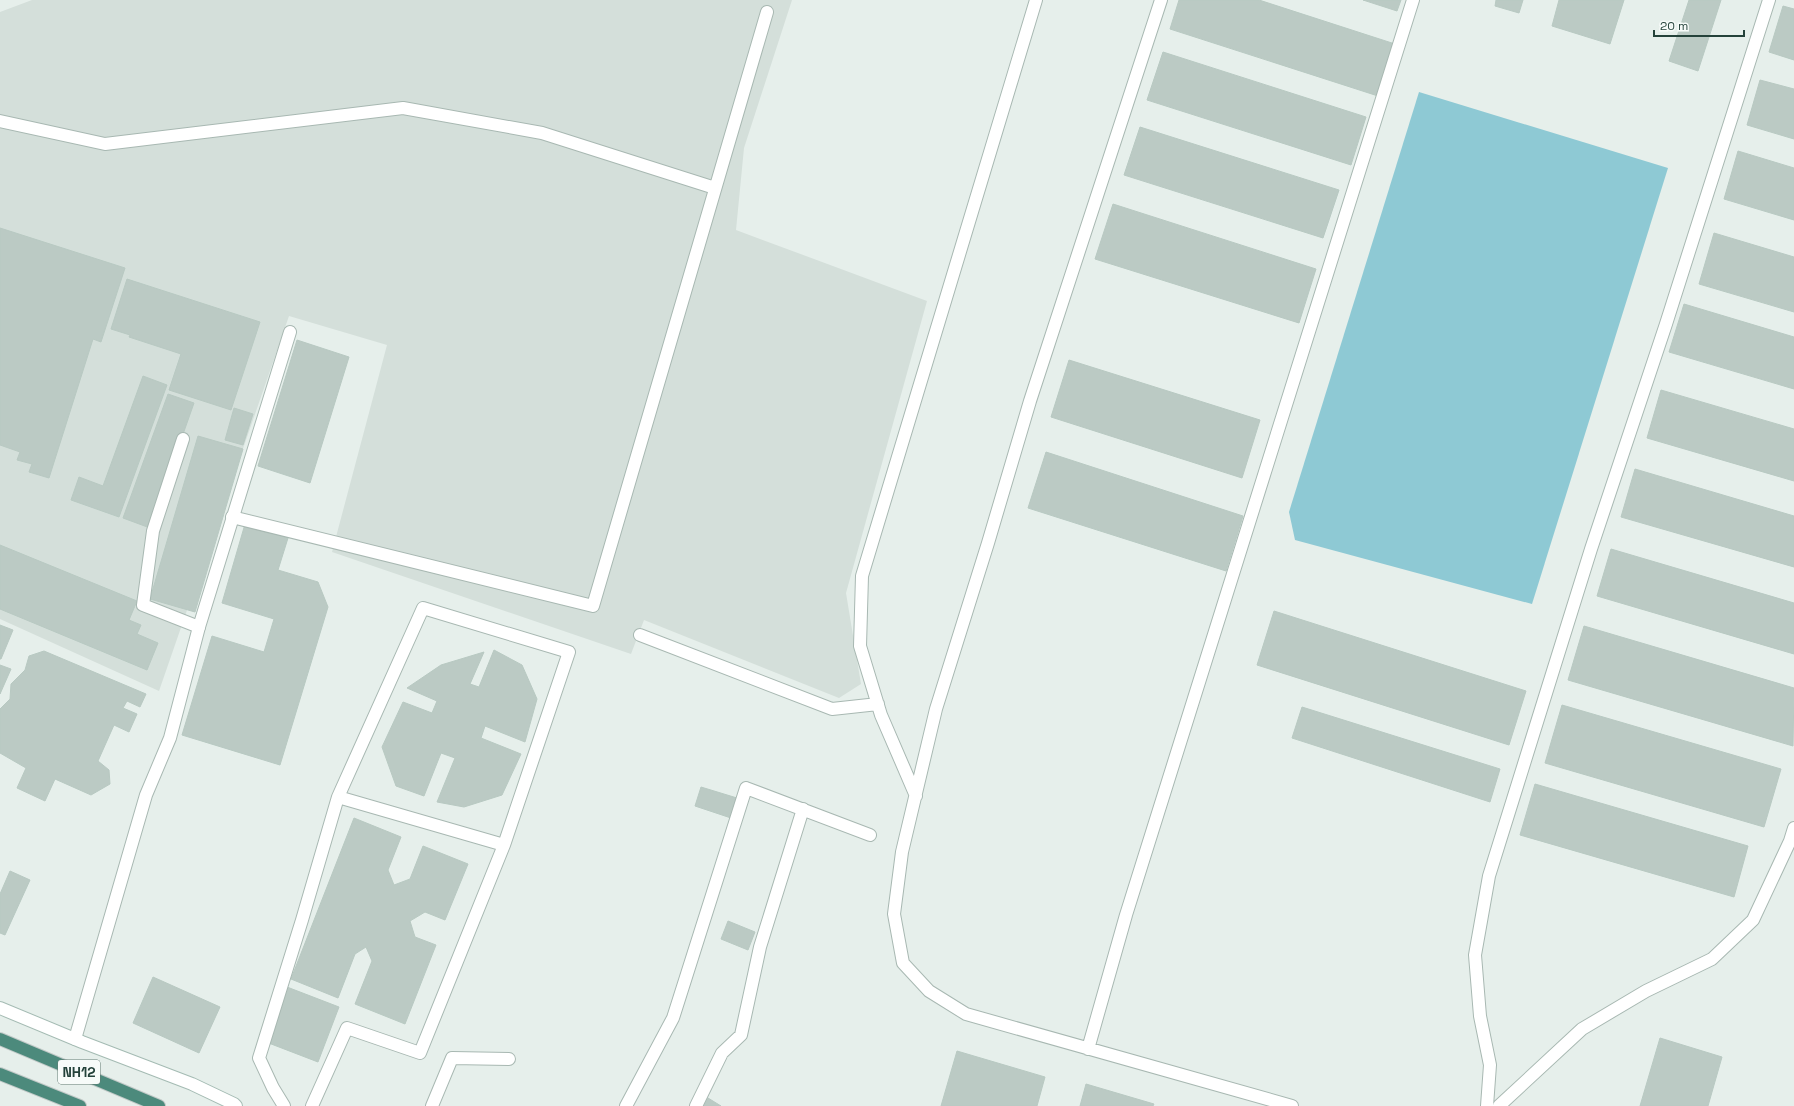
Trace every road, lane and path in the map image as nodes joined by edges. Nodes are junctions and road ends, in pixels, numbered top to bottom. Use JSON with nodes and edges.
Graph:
{"nodes":[{"id":1,"x":1036,"y":0,"type":"edge"},
{"id":2,"x":1161,"y":0,"type":"edge"},
{"id":3,"x":1413,"y":0,"type":"edge"},
{"id":4,"x":1769,"y":0,"type":"edge"},
{"id":5,"x":767,"y":12,"type":"dead end"},
{"id":6,"x":0,"y":121,"type":"edge"},
{"id":7,"x":716,"y":188,"type":"junction"},
{"id":8,"x":290,"y":332,"type":"dead end"},
{"id":9,"x":183,"y":439,"type":"dead end"},
{"id":10,"x":232,"y":517,"type":"junction"},
{"id":11,"x":199,"y":627,"type":"junction"},
{"id":12,"x":640,"y":635,"type":"dead end"},
{"id":13,"x":878,"y":704,"type":"junction"},
{"id":14,"x":916,"y":796,"type":"junction"},
{"id":15,"x":338,"y":797,"type":"junction"},
{"id":16,"x":803,"y":809,"type":"junction"},
{"id":17,"x":1794,"y":828,"type":"edge"},
{"id":18,"x":870,"y":835,"type":"dead end"},
{"id":19,"x":504,"y":845,"type":"junction"},
{"id":20,"x":0,"y":1008,"type":"edge"},
{"id":21,"x":0,"y":1039,"type":"edge"},
{"id":22,"x":75,"y":1039,"type":"junction"},
{"id":23,"x":1088,"y":1049,"type":"junction"},
{"id":24,"x":510,"y":1059,"type":"dead end"},
{"id":25,"x":0,"y":1074,"type":"edge"},
{"id":26,"x":80,"y":1106,"type":"edge"},
{"id":27,"x":159,"y":1106,"type":"edge"},
{"id":28,"x":236,"y":1106,"type":"edge"},
{"id":29,"x":284,"y":1106,"type":"edge"},
{"id":30,"x":312,"y":1106,"type":"edge"},
{"id":31,"x":432,"y":1106,"type":"edge"},
{"id":32,"x":626,"y":1106,"type":"edge"},
{"id":33,"x":696,"y":1106,"type":"edge"},
{"id":34,"x":1292,"y":1106,"type":"edge"},
{"id":35,"x":1487,"y":1106,"type":"edge"},
{"id":36,"x":1499,"y":1106,"type":"edge"}],
"edges":[{"from":1,"to":13,"type":"street"},
{"from":2,"to":14,"type":"street"},
{"from":3,"to":23,"type":"street"},
{"from":4,"to":35,"type":"street"},
{"from":5,"to":7,"type":"street"},
{"from":6,"to":7,"type":"street"},
{"from":7,"to":10,"type":"street"},
{"from":8,"to":10,"type":"street"},
{"from":9,"to":11,"type":"street"},
{"from":10,"to":11,"type":"street"},
{"from":11,"to":22,"type":"street"},
{"from":12,"to":13,"type":"street"},
{"from":13,"to":14,"type":"street"},
{"from":14,"to":23,"type":"street"},
{"from":15,"to":19,"type":"street"},
{"from":15,"to":19,"type":"street"},
{"from":15,"to":29,"type":"street"},
{"from":16,"to":18,"type":"street"},
{"from":16,"to":32,"type":"street"},
{"from":16,"to":33,"type":"street"},
{"from":17,"to":36,"type":"street"},
{"from":19,"to":30,"type":"street"},
{"from":20,"to":22,"type":"street"},
{"from":21,"to":27,"type":"highway","number":"NH12"},
{"from":22,"to":28,"type":"street"},
{"from":23,"to":34,"type":"street"},
{"from":24,"to":31,"type":"street"},
{"from":25,"to":26,"type":"highway","number":"NH12"}]}
